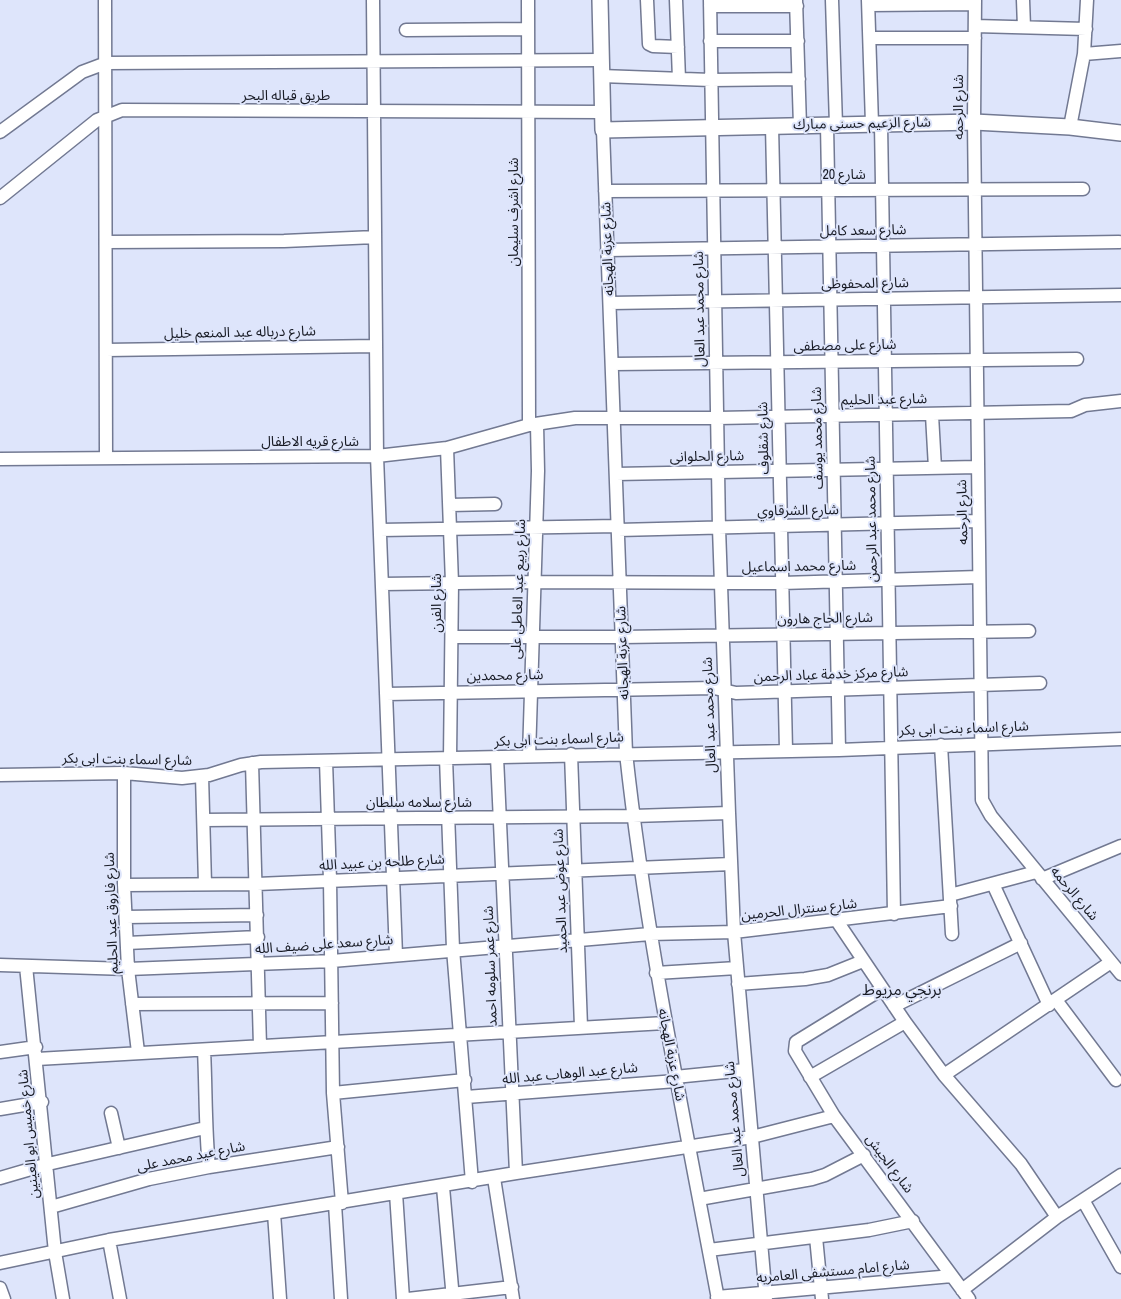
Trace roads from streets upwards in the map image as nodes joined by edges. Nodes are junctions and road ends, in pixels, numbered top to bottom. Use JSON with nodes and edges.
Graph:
{"nodes":[{"id":1,"x":105,"y":0,"type":"edge"},
{"id":2,"x":373,"y":0,"type":"edge"},
{"id":3,"x":528,"y":0,"type":"edge"},
{"id":4,"x":600,"y":0,"type":"edge"},
{"id":5,"x":648,"y":0,"type":"edge"},
{"id":6,"x":676,"y":0,"type":"edge"},
{"id":7,"x":832,"y":0,"type":"edge"},
{"id":8,"x":1022,"y":0,"type":"edge"},
{"id":9,"x":1087,"y":0,"type":"edge"},
{"id":10,"x":896,"y":2,"type":"edge"},
{"id":11,"x":975,"y":2,"type":"edge"},
{"id":12,"x":710,"y":3,"type":"edge"},
{"id":13,"x":796,"y":3,"type":"edge"},
{"id":14,"x":868,"y":3,"type":"edge"},
{"id":15,"x":1024,"y":27,"type":"junction"},
{"id":16,"x":528,"y":29,"type":"junction"},
{"id":17,"x":1086,"y":29,"type":"junction"},
{"id":18,"x":406,"y":30,"type":"dead end"},
{"id":19,"x":975,"y":32,"type":"junction"},
{"id":20,"x":870,"y":38,"type":"junction"},
{"id":21,"x":798,"y":41,"type":"junction"},
{"id":22,"x":710,"y":42,"type":"junction"},
{"id":23,"x":678,"y":47,"type":"junction"},
{"id":24,"x":1121,"y":52,"type":"edge"},
{"id":25,"x":1084,"y":54,"type":"junction"},
{"id":26,"x":373,"y":60,"type":"junction"},
{"id":27,"x":528,"y":60,"type":"junction"},
{"id":28,"x":601,"y":60,"type":"junction"},
{"id":29,"x":106,"y":63,"type":"junction"},
{"id":30,"x":601,"y":76,"type":"junction"},
{"id":31,"x":679,"y":79,"type":"junction"},
{"id":32,"x":799,"y":79,"type":"junction"},
{"id":33,"x":711,"y":80,"type":"junction"},
{"id":34,"x":374,"y":112,"type":"junction"},
{"id":35,"x":528,"y":112,"type":"junction"},
{"id":36,"x":602,"y":112,"type":"junction"},
{"id":37,"x":105,"y":115,"type":"junction"},
{"id":38,"x":974,"y":122,"type":"junction"},
{"id":39,"x":877,"y":124,"type":"junction"},
{"id":40,"x":831,"y":125,"type":"junction"},
{"id":41,"x":772,"y":126,"type":"junction"},
{"id":42,"x":800,"y":126,"type":"junction"},
{"id":43,"x":1070,"y":127,"type":"junction"},
{"id":44,"x":712,"y":128,"type":"junction"},
{"id":45,"x":603,"y":130,"type":"junction"},
{"id":46,"x":0,"y":132,"type":"edge"},
{"id":47,"x":1121,"y":134,"type":"edge"},
{"id":48,"x":975,"y":189,"type":"junction"},
{"id":49,"x":1083,"y":189,"type":"dead end"},
{"id":50,"x":713,"y":190,"type":"junction"},
{"id":51,"x":773,"y":190,"type":"junction"},
{"id":52,"x":828,"y":190,"type":"junction"},
{"id":53,"x":882,"y":190,"type":"junction"},
{"id":54,"x":605,"y":191,"type":"junction"},
{"id":55,"x":0,"y":198,"type":"edge"},
{"id":56,"x":375,"y":237,"type":"junction"},
{"id":57,"x":106,"y":242,"type":"junction"},
{"id":58,"x":1119,"y":242,"type":"dead end"},
{"id":59,"x":976,"y":244,"type":"junction"},
{"id":60,"x":883,"y":245,"type":"junction"},
{"id":61,"x":829,"y":246,"type":"junction"},
{"id":62,"x":774,"y":247,"type":"junction"},
{"id":63,"x":714,"y":248,"type":"junction"},
{"id":64,"x":607,"y":250,"type":"junction"},
{"id":65,"x":1121,"y":294,"type":"edge"},
{"id":66,"x":976,"y":297,"type":"junction"},
{"id":67,"x":884,"y":298,"type":"junction"},
{"id":68,"x":776,"y":300,"type":"junction"},
{"id":69,"x":830,"y":300,"type":"junction"},
{"id":70,"x":715,"y":302,"type":"junction"},
{"id":71,"x":610,"y":303,"type":"junction"},
{"id":72,"x":376,"y":346,"type":"junction"},
{"id":73,"x":106,"y":350,"type":"junction"},
{"id":74,"x":1077,"y":359,"type":"dead end"},
{"id":75,"x":977,"y":360,"type":"junction"},
{"id":76,"x":885,"y":361,"type":"junction"},
{"id":77,"x":777,"y":362,"type":"junction"},
{"id":78,"x":832,"y":362,"type":"junction"},
{"id":79,"x":716,"y":363,"type":"junction"},
{"id":80,"x":613,"y":364,"type":"junction"},
{"id":81,"x":1121,"y":401,"type":"edge"},
{"id":82,"x":977,"y":414,"type":"junction"},
{"id":83,"x":932,"y":415,"type":"junction"},
{"id":84,"x":832,"y":416,"type":"junction"},
{"id":85,"x":886,"y":416,"type":"junction"},
{"id":86,"x":778,"y":417,"type":"junction"},
{"id":87,"x":615,"y":418,"type":"junction"},
{"id":88,"x":718,"y":418,"type":"junction"},
{"id":89,"x":533,"y":424,"type":"junction"},
{"id":90,"x":446,"y":448,"type":"junction"},
{"id":91,"x":377,"y":456,"type":"junction"},
{"id":92,"x":106,"y":458,"type":"junction"},
{"id":93,"x":0,"y":459,"type":"edge"},
{"id":94,"x":978,"y":467,"type":"junction"},
{"id":95,"x":935,"y":468,"type":"junction"},
{"id":96,"x":887,"y":469,"type":"junction"},
{"id":97,"x":834,"y":470,"type":"junction"},
{"id":98,"x":780,"y":471,"type":"junction"},
{"id":99,"x":718,"y":472,"type":"junction"},
{"id":100,"x":616,"y":474,"type":"junction"},
{"id":101,"x":495,"y":504,"type":"dead end"},
{"id":102,"x":450,"y":505,"type":"junction"},
{"id":103,"x":978,"y":521,"type":"junction"},
{"id":104,"x":888,"y":523,"type":"junction"},
{"id":105,"x":834,"y":525,"type":"junction"},
{"id":106,"x":536,"y":526,"type":"junction"},
{"id":107,"x":781,"y":526,"type":"junction"},
{"id":108,"x":618,"y":528,"type":"junction"},
{"id":109,"x":720,"y":528,"type":"junction"},
{"id":110,"x":451,"y":529,"type":"junction"},
{"id":111,"x":380,"y":530,"type":"junction"},
{"id":112,"x":979,"y":577,"type":"junction"},
{"id":113,"x":888,"y":580,"type":"junction"},
{"id":114,"x":533,"y":582,"type":"junction"},
{"id":115,"x":836,"y":582,"type":"junction"},
{"id":116,"x":452,"y":583,"type":"junction"},
{"id":117,"x":620,"y":583,"type":"junction"},
{"id":118,"x":782,"y":583,"type":"junction"},
{"id":119,"x":382,"y":584,"type":"junction"},
{"id":120,"x":721,"y":584,"type":"junction"},
{"id":121,"x":1029,"y":631,"type":"dead end"},
{"id":122,"x":979,"y":632,"type":"junction"},
{"id":123,"x":889,"y":633,"type":"junction"},
{"id":124,"x":837,"y":634,"type":"junction"},
{"id":125,"x":783,"y":635,"type":"junction"},
{"id":126,"x":452,"y":636,"type":"junction"},
{"id":127,"x":533,"y":636,"type":"junction"},
{"id":128,"x":722,"y":636,"type":"junction"},
{"id":129,"x":622,"y":637,"type":"junction"},
{"id":130,"x":1040,"y":683,"type":"dead end"},
{"id":131,"x":980,"y":685,"type":"junction"},
{"id":132,"x":890,"y":688,"type":"junction"},
{"id":133,"x":624,"y":689,"type":"junction"},
{"id":134,"x":724,"y":690,"type":"junction"},
{"id":135,"x":838,"y":690,"type":"junction"},
{"id":136,"x":531,"y":691,"type":"junction"},
{"id":137,"x":785,"y":692,"type":"junction"},
{"id":138,"x":451,"y":693,"type":"junction"},
{"id":139,"x":386,"y":694,"type":"junction"},
{"id":140,"x":1121,"y":739,"type":"edge"},
{"id":141,"x":980,"y":743,"type":"junction"},
{"id":142,"x":941,"y":745,"type":"junction"},
{"id":143,"x":891,"y":748,"type":"junction"},
{"id":144,"x":786,"y":750,"type":"junction"},
{"id":145,"x":839,"y":750,"type":"junction"},
{"id":146,"x":727,"y":751,"type":"junction"},
{"id":147,"x":626,"y":753,"type":"junction"},
{"id":148,"x":571,"y":754,"type":"junction"},
{"id":149,"x":529,"y":756,"type":"junction"},
{"id":150,"x":498,"y":757,"type":"junction"},
{"id":151,"x":448,"y":758,"type":"junction"},
{"id":152,"x":388,"y":759,"type":"junction"},
{"id":153,"x":326,"y":761,"type":"junction"},
{"id":154,"x":252,"y":763,"type":"junction"},
{"id":155,"x":124,"y":773,"type":"junction"},
{"id":156,"x":0,"y":774,"type":"edge"},
{"id":157,"x":202,"y":776,"type":"junction"},
{"id":158,"x":729,"y":813,"type":"junction"},
{"id":159,"x":633,"y":816,"type":"junction"},
{"id":160,"x":574,"y":817,"type":"junction"},
{"id":161,"x":390,"y":818,"type":"junction"},
{"id":162,"x":448,"y":818,"type":"junction"},
{"id":163,"x":500,"y":818,"type":"junction"},
{"id":164,"x":327,"y":819,"type":"junction"},
{"id":165,"x":204,"y":820,"type":"junction"},
{"id":166,"x":254,"y":820,"type":"junction"},
{"id":167,"x":1121,"y":846,"type":"edge"},
{"id":168,"x":731,"y":864,"type":"junction"},
{"id":169,"x":640,"y":868,"type":"junction"},
{"id":170,"x":576,"y":870,"type":"junction"},
{"id":171,"x":502,"y":872,"type":"junction"},
{"id":172,"x":450,"y":874,"type":"junction"},
{"id":173,"x":1039,"y":876,"type":"junction"},
{"id":174,"x":392,"y":877,"type":"junction"},
{"id":175,"x":330,"y":880,"type":"junction"},
{"id":176,"x":205,"y":884,"type":"junction"},
{"id":177,"x":257,"y":884,"type":"junction"},
{"id":178,"x":994,"y":884,"type":"junction"},
{"id":179,"x":124,"y":885,"type":"junction"},
{"id":180,"x":950,"y":901,"type":"junction"},
{"id":181,"x":894,"y":914,"type":"junction"},
{"id":182,"x":257,"y":915,"type":"junction"},
{"id":183,"x":126,"y":917,"type":"junction"},
{"id":184,"x":837,"y":921,"type":"junction"},
{"id":185,"x":734,"y":932,"type":"junction"},
{"id":186,"x":650,"y":934,"type":"junction"},
{"id":187,"x":952,"y":934,"type":"dead end"},
{"id":188,"x":258,"y":937,"type":"junction"},
{"id":189,"x":578,"y":940,"type":"junction"},
{"id":190,"x":127,"y":943,"type":"junction"},
{"id":191,"x":1021,"y":943,"type":"junction"},
{"id":192,"x":506,"y":946,"type":"junction"},
{"id":193,"x":453,"y":949,"type":"junction"},
{"id":194,"x":396,"y":955,"type":"junction"},
{"id":195,"x":332,"y":961,"type":"junction"},
{"id":196,"x":862,"y":961,"type":"junction"},
{"id":197,"x":1111,"y":962,"type":"junction"},
{"id":198,"x":0,"y":965,"type":"edge"},
{"id":199,"x":258,"y":965,"type":"junction"},
{"id":200,"x":26,"y":966,"type":"junction"},
{"id":201,"x":128,"y":968,"type":"junction"},
{"id":202,"x":737,"y":968,"type":"junction"},
{"id":203,"x":656,"y":973,"type":"junction"},
{"id":204,"x":1121,"y":974,"type":"edge"},
{"id":205,"x":738,"y":984,"type":"junction"},
{"id":206,"x":882,"y":989,"type":"junction"},
{"id":207,"x":1052,"y":1002,"type":"junction"},
{"id":208,"x":332,"y":1003,"type":"junction"},
{"id":209,"x":132,"y":1004,"type":"junction"},
{"id":210,"x":259,"y":1005,"type":"junction"},
{"id":211,"x":894,"y":1006,"type":"junction"},
{"id":212,"x":905,"y":1022,"type":"junction"},
{"id":213,"x":665,"y":1023,"type":"junction"},
{"id":214,"x":581,"y":1027,"type":"junction"},
{"id":215,"x":509,"y":1032,"type":"junction"},
{"id":216,"x":459,"y":1035,"type":"junction"},
{"id":217,"x":332,"y":1041,"type":"junction"},
{"id":218,"x":260,"y":1046,"type":"junction"},
{"id":219,"x":204,"y":1050,"type":"junction"},
{"id":220,"x":0,"y":1052,"type":"edge"},
{"id":221,"x":138,"y":1052,"type":"junction"},
{"id":222,"x":37,"y":1053,"type":"junction"},
{"id":223,"x":745,"y":1070,"type":"junction"},
{"id":224,"x":944,"y":1074,"type":"junction"},
{"id":225,"x":810,"y":1076,"type":"junction"},
{"id":226,"x":676,"y":1079,"type":"junction"},
{"id":227,"x":464,"y":1080,"type":"junction"},
{"id":228,"x":1116,"y":1080,"type":"dead end"},
{"id":229,"x":333,"y":1093,"type":"junction"},
{"id":230,"x":512,"y":1095,"type":"junction"},
{"id":231,"x":466,"y":1097,"type":"junction"},
{"id":232,"x":42,"y":1102,"type":"junction"},
{"id":233,"x":0,"y":1109,"type":"edge"},
{"id":234,"x":111,"y":1113,"type":"dead end"},
{"id":235,"x":834,"y":1116,"type":"junction"},
{"id":236,"x":205,"y":1128,"type":"junction"},
{"id":237,"x":752,"y":1138,"type":"junction"},
{"id":238,"x":689,"y":1146,"type":"junction"},
{"id":239,"x":338,"y":1147,"type":"junction"},
{"id":240,"x":119,"y":1148,"type":"junction"},
{"id":241,"x":864,"y":1155,"type":"junction"},
{"id":242,"x":48,"y":1164,"type":"junction"},
{"id":243,"x":209,"y":1166,"type":"junction"},
{"id":244,"x":516,"y":1173,"type":"junction"},
{"id":245,"x":0,"y":1178,"type":"edge"},
{"id":246,"x":494,"y":1178,"type":"junction"},
{"id":247,"x":1120,"y":1179,"type":"edge"},
{"id":248,"x":472,"y":1182,"type":"junction"},
{"id":249,"x":443,"y":1187,"type":"junction"},
{"id":250,"x":756,"y":1190,"type":"junction"},
{"id":251,"x":396,"y":1193,"type":"junction"},
{"id":252,"x":699,"y":1199,"type":"junction"},
{"id":253,"x":1083,"y":1200,"type":"junction"},
{"id":254,"x":339,"y":1203,"type":"junction"},
{"id":255,"x":52,"y":1207,"type":"junction"},
{"id":256,"x":274,"y":1214,"type":"junction"},
{"id":257,"x":1057,"y":1217,"type":"junction"},
{"id":258,"x":914,"y":1221,"type":"junction"},
{"id":259,"x":816,"y":1237,"type":"junction"},
{"id":260,"x":109,"y":1240,"type":"junction"},
{"id":261,"x":761,"y":1244,"type":"junction"},
{"id":262,"x":709,"y":1250,"type":"junction"},
{"id":263,"x":55,"y":1252,"type":"junction"},
{"id":264,"x":0,"y":1263,"type":"edge"},
{"id":265,"x":1121,"y":1267,"type":"edge"},
{"id":266,"x":952,"y":1276,"type":"junction"},
{"id":267,"x":0,"y":1288,"type":"edge"},
{"id":268,"x":513,"y":1293,"type":"edge"},
{"id":269,"x":822,"y":1293,"type":"edge"},
{"id":270,"x":965,"y":1294,"type":"edge"},
{"id":271,"x":452,"y":1296,"type":"edge"},
{"id":272,"x":766,"y":1296,"type":"edge"},
{"id":273,"x":276,"y":1298,"type":"edge"},
{"id":274,"x":717,"y":1298,"type":"edge"},
{"id":275,"x":4,"y":1299,"type":"edge"},
{"id":276,"x":63,"y":1299,"type":"edge"},
{"id":277,"x":120,"y":1299,"type":"edge"},
{"id":278,"x":341,"y":1299,"type":"edge"},
{"id":279,"x":403,"y":1299,"type":"edge"},
{"id":280,"x":408,"y":1299,"type":"edge"}],
"edges":[{"from":1,"to":29,"type":"street"},
{"from":2,"to":26,"type":"street"},
{"from":3,"to":16,"type":"street","name":"شارع اشرف سليمان"},
{"from":4,"to":28,"type":"street","name":"شارع عزبة الهجانه"},
{"from":5,"to":23,"type":"street"},
{"from":6,"to":23,"type":"street"},
{"from":7,"to":40,"type":"street","name":"شارع محمد يوسف"},
{"from":8,"to":15,"type":"street"},
{"from":9,"to":17,"type":"street"},
{"from":10,"to":11,"type":"street"},
{"from":10,"to":14,"type":"street"},
{"from":11,"to":19,"type":"street","name":"شارع الرحمه"},
{"from":12,"to":13,"type":"street"},
{"from":12,"to":22,"type":"street","name":"شارع محمد عبد العال"},
{"from":13,"to":21,"type":"street"},
{"from":14,"to":20,"type":"street","name":"شارع محمد عبد الرحمن"},
{"from":15,"to":17,"type":"street"},
{"from":15,"to":19,"type":"street"},
{"from":16,"to":18,"type":"street"},
{"from":16,"to":27,"type":"street","name":"شارع اشرف سليمان"},
{"from":17,"to":25,"type":"street"},
{"from":19,"to":20,"type":"street"},
{"from":19,"to":38,"type":"street","name":"شارع الرحمه"},
{"from":20,"to":39,"type":"street","name":"شارع محمد عبد الرحمن"},
{"from":21,"to":22,"type":"street"},
{"from":21,"to":32,"type":"street"},
{"from":22,"to":33,"type":"street","name":"شارع محمد عبد العال"},
{"from":23,"to":31,"type":"street"},
{"from":24,"to":25,"type":"street"},
{"from":25,"to":43,"type":"street"},
{"from":26,"to":27,"type":"street"},
{"from":26,"to":29,"type":"street"},
{"from":26,"to":34,"type":"street"},
{"from":27,"to":28,"type":"street"},
{"from":27,"to":35,"type":"street","name":"شارع اشرف سليمان"},
{"from":28,"to":30,"type":"street","name":"شارع عزبة الهجانه"},
{"from":29,"to":37,"type":"street"},
{"from":29,"to":46,"type":"street"},
{"from":30,"to":31,"type":"street"},
{"from":30,"to":36,"type":"street","name":"شارع عزبة الهجانه"},
{"from":31,"to":33,"type":"street"},
{"from":32,"to":33,"type":"street"},
{"from":32,"to":42,"type":"street"},
{"from":33,"to":44,"type":"street","name":"شارع محمد عبد العال"},
{"from":34,"to":35,"type":"street","name":"طريق قباله البحر"},
{"from":34,"to":37,"type":"street","name":"طريق قباله البحر"},
{"from":34,"to":56,"type":"street"},
{"from":35,"to":36,"type":"street","name":"طريق قباله البحر"},
{"from":35,"to":89,"type":"street","name":"شارع اشرف سليمان"},
{"from":36,"to":45,"type":"street","name":"شارع عزبة الهجانه"},
{"from":37,"to":55,"type":"street","name":"طريق قباله البحر"},
{"from":37,"to":57,"type":"street"},
{"from":38,"to":39,"type":"street","name":"شارع الزعيم حسنى مبارك"},
{"from":38,"to":43,"type":"street","name":"شارع الزعيم حسنى مبارك"},
{"from":38,"to":48,"type":"street","name":"شارع الرحمه"},
{"from":39,"to":40,"type":"street","name":"شارع الزعيم حسنى مبارك"},
{"from":39,"to":53,"type":"street","name":"شارع محمد عبد الرحمن"},
{"from":40,"to":42,"type":"street","name":"شارع الزعيم حسنى مبارك"},
{"from":40,"to":52,"type":"street","name":"شارع محمد يوسف"},
{"from":41,"to":42,"type":"street","name":"شارع الزعيم حسنى مبارك"},
{"from":41,"to":44,"type":"street","name":"شارع الزعيم حسنى مبارك"},
{"from":41,"to":51,"type":"street","name":"شارع شقلوف"},
{"from":43,"to":47,"type":"street","name":"شارع الزعيم حسنى مبارك"},
{"from":44,"to":45,"type":"street","name":"شارع الزعيم حسنى مبارك"},
{"from":44,"to":50,"type":"street","name":"شارع محمد عبد العال"},
{"from":45,"to":54,"type":"street","name":"شارع عزبة الهجانه"},
{"from":48,"to":49,"type":"street","name":"شارع 20"},
{"from":48,"to":53,"type":"street","name":"شارع 20"},
{"from":48,"to":59,"type":"street","name":"شارع الرحمه"},
{"from":50,"to":51,"type":"street","name":"شارع 20"},
{"from":50,"to":54,"type":"street","name":"شارع 20"},
{"from":50,"to":63,"type":"street","name":"شارع محمد عبد العال"},
{"from":51,"to":52,"type":"street","name":"شارع 20"},
{"from":51,"to":62,"type":"street","name":"شارع شقلوف"},
{"from":52,"to":53,"type":"street","name":"شارع 20"},
{"from":52,"to":61,"type":"street","name":"شارع محمد يوسف"},
{"from":53,"to":60,"type":"street","name":"شارع محمد عبد الرحمن"},
{"from":54,"to":64,"type":"street","name":"شارع عزبة الهجانه"},
{"from":56,"to":57,"type":"street"},
{"from":56,"to":72,"type":"street"},
{"from":57,"to":73,"type":"street"},
{"from":58,"to":59,"type":"street","name":"شارع سعد كامل"},
{"from":59,"to":60,"type":"street","name":"شارع سعد كامل"},
{"from":59,"to":66,"type":"street","name":"شارع الرحمه"},
{"from":60,"to":61,"type":"street","name":"شارع سعد كامل"},
{"from":60,"to":67,"type":"street","name":"شارع محمد عبد الرحمن"},
{"from":61,"to":62,"type":"street","name":"شارع سعد كامل"},
{"from":61,"to":69,"type":"street","name":"شارع محمد يوسف"},
{"from":62,"to":63,"type":"street","name":"شارع سعد كامل"},
{"from":62,"to":68,"type":"street","name":"شارع شقلوف"},
{"from":63,"to":64,"type":"street","name":"شارع سعد كامل"},
{"from":63,"to":70,"type":"street","name":"شارع محمد عبد العال"},
{"from":64,"to":71,"type":"street","name":"شارع عزبة الهجانه"},
{"from":65,"to":66,"type":"street","name":"شارع المحفوظى"},
{"from":66,"to":67,"type":"street","name":"شارع المحفوظى"},
{"from":66,"to":75,"type":"street","name":"شارع الرحمه"},
{"from":67,"to":69,"type":"street","name":"شارع المحفوظى"},
{"from":67,"to":76,"type":"street","name":"شارع محمد عبد الرحمن"},
{"from":68,"to":69,"type":"street","name":"شارع المحفوظى"},
{"from":68,"to":70,"type":"street","name":"شارع المحفوظى"},
{"from":68,"to":77,"type":"street","name":"شارع شقلوف"},
{"from":69,"to":78,"type":"street","name":"شارع محمد يوسف"},
{"from":70,"to":71,"type":"street","name":"شارع المحفوظى"},
{"from":70,"to":79,"type":"street","name":"شارع محمد عبد العال"},
{"from":71,"to":80,"type":"street","name":"شارع عزبة الهجانه"},
{"from":72,"to":73,"type":"street","name":"شارع درباله عبد المنعم خليل"},
{"from":72,"to":91,"type":"street"},
{"from":73,"to":92,"type":"street"},
{"from":74,"to":75,"type":"street","name":"شارع على مصطفى"},
{"from":75,"to":76,"type":"street","name":"شارع على مصطفى"},
{"from":75,"to":82,"type":"street","name":"شارع الرحمه"},
{"from":76,"to":78,"type":"street","name":"شارع على مصطفى"},
{"from":76,"to":85,"type":"street","name":"شارع محمد عبد الرحمن"},
{"from":77,"to":78,"type":"street","name":"شارع على مصطفى"},
{"from":77,"to":79,"type":"street","name":"شارع على مصطفى"},
{"from":77,"to":86,"type":"street","name":"شارع شقلوف"},
{"from":78,"to":84,"type":"street","name":"شارع محمد يوسف"},
{"from":79,"to":80,"type":"street","name":"شارع على مصطفى"},
{"from":79,"to":88,"type":"street","name":"شارع محمد عبد العال"},
{"from":80,"to":87,"type":"street","name":"شارع عزبة الهجانه"},
{"from":81,"to":82,"type":"street","name":"شارع عبد الحليم"},
{"from":82,"to":83,"type":"street","name":"شارع عبد الحليم"},
{"from":82,"to":94,"type":"street","name":"شارع الرحمه"},
{"from":83,"to":85,"type":"street","name":"شارع عبد الحليم"},
{"from":83,"to":95,"type":"street"},
{"from":84,"to":85,"type":"street","name":"شارع عبد الحليم"},
{"from":84,"to":86,"type":"street","name":"شارع عبد الحليم"},
{"from":84,"to":97,"type":"street","name":"شارع محمد يوسف"},
{"from":85,"to":96,"type":"street","name":"شارع محمد عبد الرحمن"},
{"from":86,"to":88,"type":"street","name":"شارع عبد الحليم"},
{"from":86,"to":98,"type":"street","name":"شارع شقلوف"},
{"from":87,"to":88,"type":"street","name":"شارع عبد الحليم"},
{"from":87,"to":89,"type":"street","name":"شارع قريه الاطفال"},
{"from":87,"to":100,"type":"street","name":"شارع عزبة الهجانه"},
{"from":88,"to":99,"type":"street","name":"شارع محمد عبد العال"},
{"from":89,"to":90,"type":"street","name":"شارع قريه الاطفال"},
{"from":89,"to":106,"type":"street","name":"شارع ربيع عبد العاطى على"},
{"from":90,"to":91,"type":"street","name":"شارع قريه الاطفال"},
{"from":90,"to":102,"type":"street","name":"شارع الفرن"},
{"from":91,"to":92,"type":"street","name":"شارع قريه الاطفال"},
{"from":91,"to":111,"type":"street"},
{"from":92,"to":93,"type":"street","name":"شارع قريه الاطفال"},
{"from":94,"to":95,"type":"street","name":"شارع الحلوانى"},
{"from":94,"to":103,"type":"street","name":"شارع الرحمه"},
{"from":95,"to":96,"type":"street","name":"شارع الحلوانى"},
{"from":96,"to":97,"type":"street","name":"شارع الحلوانى"},
{"from":96,"to":104,"type":"street","name":"شارع محمد عبد الرحمن"},
{"from":97,"to":98,"type":"street","name":"شارع الحلوانى"},
{"from":97,"to":105,"type":"street","name":"شارع محمد يوسف"},
{"from":98,"to":99,"type":"street","name":"شارع الحلوانى"},
{"from":98,"to":107,"type":"street","name":"شارع شقلوف"},
{"from":99,"to":100,"type":"street","name":"شارع الحلوانى"},
{"from":99,"to":109,"type":"street","name":"شارع محمد عبد العال"},
{"from":100,"to":108,"type":"street","name":"شارع عزبة الهجانه"},
{"from":101,"to":102,"type":"street"},
{"from":102,"to":110,"type":"street","name":"شارع الفرن"},
{"from":103,"to":104,"type":"street","name":"شارع الشرقاوي"},
{"from":103,"to":112,"type":"street","name":"شارع الرحمه"},
{"from":104,"to":105,"type":"street","name":"شارع الشرقاوي"},
{"from":104,"to":113,"type":"street","name":"شارع محمد عبد الرحمن"},
{"from":105,"to":107,"type":"street","name":"شارع الشرقاوي"},
{"from":105,"to":115,"type":"street","name":"شارع محمد يوسف"},
{"from":106,"to":108,"type":"street","name":"شارع الشرقاوي"},
{"from":106,"to":110,"type":"street","name":"شارع الشرقاوي"},
{"from":106,"to":114,"type":"street","name":"شارع ربيع عبد العاطى على"},
{"from":107,"to":109,"type":"street","name":"شارع الشرقاوي"},
{"from":107,"to":118,"type":"street","name":"شارع شقلوف"},
{"from":108,"to":109,"type":"street","name":"شارع الشرقاوي"},
{"from":108,"to":117,"type":"street","name":"شارع عزبة الهجانه"},
{"from":109,"to":120,"type":"street","name":"شارع محمد عبد العال"},
{"from":110,"to":111,"type":"street","name":"شارع الشرقاوي"},
{"from":110,"to":116,"type":"street","name":"شارع الفرن"},
{"from":111,"to":119,"type":"street"},
{"from":112,"to":113,"type":"street","name":"شارع محمد اسماعيل"},
{"from":112,"to":122,"type":"street","name":"شارع الرحمه"},
{"from":113,"to":115,"type":"street","name":"شارع محمد اسماعيل"},
{"from":113,"to":123,"type":"street","name":"شارع محمد عبد الرحمن"},
{"from":114,"to":116,"type":"street","name":"شارع محمد اسماعيل"},
{"from":114,"to":117,"type":"street","name":"شارع محمد اسماعيل"},
{"from":114,"to":127,"type":"street","name":"شارع ربيع عبد العاطى على"},
{"from":115,"to":118,"type":"street","name":"شارع محمد اسماعيل"},
{"from":115,"to":124,"type":"street","name":"شارع محمد يوسف"},
{"from":116,"to":119,"type":"street","name":"شارع محمد اسماعيل"},
{"from":116,"to":126,"type":"street","name":"شارع الفرن"},
{"from":117,"to":120,"type":"street","name":"شارع محمد اسماعيل"},
{"from":117,"to":129,"type":"street","name":"شارع عزبة الهجانه"},
{"from":118,"to":120,"type":"street","name":"شارع محمد اسماعيل"},
{"from":118,"to":125,"type":"street","name":"شارع شقلوف"},
{"from":119,"to":139,"type":"street"},
{"from":120,"to":128,"type":"street","name":"شارع محمد عبد العال"},
{"from":121,"to":122,"type":"street","name":"شارع الحاج هارون"},
{"from":122,"to":123,"type":"street","name":"شارع الحاج هارون"},
{"from":122,"to":131,"type":"street","name":"شارع الرحمه"},
{"from":123,"to":124,"type":"street","name":"شارع الحاج هارون"},
{"from":123,"to":132,"type":"street","name":"شارع محمد عبد الرحمن"},
{"from":124,"to":125,"type":"street","name":"شارع الحاج هارون"},
{"from":124,"to":135,"type":"street","name":"شارع محمد يوسف"},
{"from":125,"to":128,"type":"street","name":"شارع الحاج هارون"},
{"from":125,"to":137,"type":"street","name":"شارع شقلوف"},
{"from":126,"to":127,"type":"street","name":"شارع الحاج هارون"},
{"from":126,"to":138,"type":"street","name":"شارع الفرن"},
{"from":127,"to":129,"type":"street","name":"شارع الحاج هارون"},
{"from":127,"to":136,"type":"street","name":"شارع ربيع عبد العاطى على"},
{"from":128,"to":129,"type":"street","name":"شارع الحاج هارون"},
{"from":128,"to":134,"type":"street","name":"شارع محمد عبد العال"},
{"from":129,"to":133,"type":"street","name":"شارع عزبة الهجانه"},
{"from":130,"to":131,"type":"street","name":"شارع مركز خدمة عباد الرحمن"},
{"from":131,"to":132,"type":"street","name":"شارع مركز خدمة عباد الرحمن"},
{"from":131,"to":141,"type":"street","name":"شارع الرحمه"},
{"from":132,"to":135,"type":"street","name":"شارع مركز خدمة عباد الرحمن"},
{"from":132,"to":143,"type":"street","name":"شارع محمد عبد الرحمن"},
{"from":133,"to":134,"type":"street","name":"شارع مركز خدمة عباد الرحمن"},
{"from":133,"to":136,"type":"street","name":"شارع محمدين"},
{"from":133,"to":147,"type":"street","name":"شارع عزبة الهجانه"},
{"from":134,"to":137,"type":"street","name":"شارع مركز خدمة عباد الرحمن"},
{"from":134,"to":146,"type":"street","name":"شارع محمد عبد العال"},
{"from":135,"to":137,"type":"street","name":"شارع مركز خدمة عباد الرحمن"},
{"from":135,"to":145,"type":"street","name":"شارع محمد يوسف"},
{"from":136,"to":138,"type":"street","name":"شارع محمدين"},
{"from":136,"to":149,"type":"street","name":"شارع ربيع عبد العاطى على"},
{"from":137,"to":144,"type":"street","name":"شارع شقلوف"},
{"from":138,"to":139,"type":"street","name":"شارع محمدين"},
{"from":138,"to":151,"type":"street","name":"شارع الفرن"},
{"from":139,"to":152,"type":"street"},
{"from":140,"to":141,"type":"street","name":"شارع اسماء بنت ابى بكر"},
{"from":141,"to":142,"type":"street","name":"شارع اسماء بنت ابى بكر"},
{"from":141,"to":173,"type":"street","name":"شارع الرحمه"},
{"from":142,"to":143,"type":"street","name":"شارع اسماء بنت ابى بكر"},
{"from":142,"to":180,"type":"street"},
{"from":143,"to":145,"type":"street","name":"شارع اسماء بنت ابى بكر"},
{"from":143,"to":181,"type":"street","name":"شارع محمد عبد الرحمن"},
{"from":144,"to":145,"type":"street","name":"شارع اسماء بنت ابى بكر"},
{"from":144,"to":146,"type":"street","name":"شارع اسماء بنت ابى بكر"},
{"from":146,"to":147,"type":"street","name":"شارع اسماء بنت ابى بكر"},
{"from":146,"to":158,"type":"street","name":"شارع محمد عبد العال"},
{"from":147,"to":148,"type":"street","name":"شارع اسماء بنت ابى بكر"},
{"from":147,"to":159,"type":"street","name":"شارع عزبة الهجانه"},
{"from":148,"to":149,"type":"street","name":"شارع اسماء بنت ابى بكر"},
{"from":148,"to":160,"type":"street","name":"شارع عوض عبد الحميد"},
{"from":149,"to":150,"type":"street","name":"شارع اسماء بنت ابى بكر"},
{"from":150,"to":151,"type":"street","name":"شارع اسماء بنت ابى بكر"},
{"from":150,"to":163,"type":"street","name":"شارع عمر سلومه احمد"},
{"from":151,"to":152,"type":"street","name":"شارع اسماء بنت ابى بكر"},
{"from":151,"to":162,"type":"street","name":"شارع الفرن"},
{"from":152,"to":153,"type":"street","name":"شارع اسماء بنت ابى بكر"},
{"from":152,"to":161,"type":"street"},
{"from":153,"to":154,"type":"street","name":"شارع اسماء بنت ابى بكر"},
{"from":153,"to":164,"type":"street"},
{"from":154,"to":157,"type":"street","name":"شارع اسماء بنت ابى بكر"},
{"from":154,"to":166,"type":"street"},
{"from":155,"to":156,"type":"street","name":"شارع اسماء بنت ابى بكر"},
{"from":155,"to":157,"type":"street","name":"شارع اسماء بنت ابى بكر"},
{"from":155,"to":179,"type":"street","name":"شارع فاروق عبد الحليم"},
{"from":157,"to":165,"type":"street"},
{"from":158,"to":159,"type":"street","name":"شارع سلامه سلطان"},
{"from":158,"to":168,"type":"street","name":"شارع محمد عبد العال"},
{"from":159,"to":160,"type":"street","name":"شارع سلامه سلطان"},
{"from":159,"to":169,"type":"street","name":"شارع عزبة الهجانه"},
{"from":160,"to":163,"type":"street","name":"شارع سلامه سلطان"},
{"from":160,"to":170,"type":"street","name":"شارع عوض عبد الحميد"},
{"from":161,"to":162,"type":"street","name":"شارع سلامه سلطان"},
{"from":161,"to":164,"type":"street","name":"شارع سلامه سلطان"},
{"from":161,"to":174,"type":"street"},
{"from":162,"to":163,"type":"street","name":"شارع سلامه سلطان"},
{"from":162,"to":172,"type":"street","name":"شارع الفرن"},
{"from":163,"to":171,"type":"street","name":"شارع عمر سلومه احمد"},
{"from":164,"to":166,"type":"street","name":"شارع سلامه سلطان"},
{"from":164,"to":175,"type":"street"},
{"from":165,"to":166,"type":"street","name":"شارع سلامه سلطان"},
{"from":165,"to":176,"type":"street"},
{"from":166,"to":177,"type":"street"},
{"from":167,"to":173,"type":"street","name":"شارع سنترال الحرمين"},
{"from":168,"to":169,"type":"street","name":"شارع طلحه بن عبيد الله"},
{"from":168,"to":185,"type":"street","name":"شارع محمد عبد العال"},
{"from":169,"to":170,"type":"street","name":"شارع طلحه بن عبيد الله"},
{"from":169,"to":186,"type":"street","name":"شارع عزبة الهجانه"},
{"from":170,"to":171,"type":"street","name":"شارع طلحه بن عبيد الله"},
{"from":170,"to":189,"type":"street","name":"شارع عوض عبد الحميد"},
{"from":171,"to":172,"type":"street","name":"شارع طلحه بن عبيد الله"},
{"from":171,"to":192,"type":"street","name":"شارع عمر سلومه احمد"},
{"from":172,"to":174,"type":"street","name":"شارع طلحه بن عبيد الله"},
{"from":172,"to":193,"type":"street","name":"شارع الفرن"},
{"from":173,"to":178,"type":"street","name":"شارع سنترال الحرمين"},
{"from":173,"to":197,"type":"street","name":"شارع الرحمه"},
{"from":174,"to":175,"type":"street","name":"شارع طلحه بن عبيد الله"},
{"from":174,"to":194,"type":"street"},
{"from":175,"to":177,"type":"street","name":"شارع طلحه بن عبيد الله"},
{"from":175,"to":195,"type":"street"},
{"from":176,"to":177,"type":"street","name":"شارع طلحه بن عبيد الله"},
{"from":176,"to":179,"type":"street","name":"شارع طلحه بن عبيد الله"},
{"from":177,"to":182,"type":"street"},
{"from":178,"to":180,"type":"street","name":"شارع سنترال الحرمين"},
{"from":178,"to":191,"type":"street"},
{"from":179,"to":183,"type":"street","name":"شارع فاروق عبد الحليم"},
{"from":180,"to":181,"type":"street","name":"شارع سنترال الحرمين"},
{"from":180,"to":187,"type":"street"},
{"from":181,"to":184,"type":"street","name":"شارع سنترال الحرمين"},
{"from":182,"to":183,"type":"street"},
{"from":182,"to":188,"type":"street"},
{"from":183,"to":190,"type":"street","name":"شارع فاروق عبد الحليم"},
{"from":184,"to":185,"type":"street","name":"شارع سنترال الحرمين"},
{"from":184,"to":196,"type":"street"},
{"from":185,"to":186,"type":"street","name":"شارع سنترال الحرمين"},
{"from":185,"to":202,"type":"street","name":"شارع محمد عبد العال"},
{"from":186,"to":189,"type":"street","name":"شارع سعد على ضيف الله"},
{"from":186,"to":203,"type":"street","name":"شارع عزبة الهجانه"},
{"from":188,"to":190,"type":"street"},
{"from":188,"to":199,"type":"street"},
{"from":189,"to":192,"type":"street","name":"شارع سعد على ضيف الله"},
{"from":189,"to":214,"type":"street","name":"شارع عوض عبد الحميد"},
{"from":190,"to":201,"type":"street","name":"شارع فاروق عبد الحليم"},
{"from":191,"to":207,"type":"street"},
{"from":191,"to":211,"type":"street"},
{"from":192,"to":193,"type":"street","name":"شارع سعد على ضيف الله"},
{"from":192,"to":215,"type":"street","name":"شارع عمر سلومه احمد"},
{"from":193,"to":194,"type":"street","name":"شارع سعد على ضيف الله"},
{"from":193,"to":216,"type":"street","name":"شارع الفرن"},
{"from":194,"to":195,"type":"street","name":"شارع سعد على ضيف الله"},
{"from":195,"to":199,"type":"street","name":"شارع سعد على ضيف الله"},
{"from":195,"to":208,"type":"street"},
{"from":196,"to":205,"type":"street"},
{"from":196,"to":206,"type":"street"},
{"from":197,"to":204,"type":"street","name":"شارع الرحمه"},
{"from":197,"to":207,"type":"street"},
{"from":198,"to":200,"type":"street","name":"شارع سعد على ضيف الله"},
{"from":199,"to":201,"type":"street","name":"شارع سعد على ضيف الله"},
{"from":199,"to":210,"type":"street"},
{"from":200,"to":201,"type":"street","name":"شارع سعد على ضيف الله"},
{"from":200,"to":222,"type":"street","name":"شارع خميس ابو العينين"},
{"from":201,"to":209,"type":"street","name":"شارع فاروق عبد الحليم"},
{"from":202,"to":203,"type":"street"},
{"from":202,"to":205,"type":"street","name":"شارع محمد عبد العال"},
{"from":203,"to":213,"type":"street","name":"شارع عزبة الهجانه"},
{"from":205,"to":223,"type":"street","name":"شارع محمد عبد العال"},
{"from":206,"to":211,"type":"street"},
{"from":206,"to":225,"type":"street","name":"شارع الجيش"},
{"from":207,"to":224,"type":"street"},
{"from":207,"to":228,"type":"street"},
{"from":208,"to":210,"type":"street"},
{"from":208,"to":217,"type":"street"},
{"from":209,"to":210,"type":"street"},
{"from":209,"to":221,"type":"street","name":"شارع فاروق عبد الحليم"},
{"from":210,"to":218,"type":"street"},
{"from":211,"to":212,"type":"street"},
{"from":212,"to":224,"type":"street"},
{"from":212,"to":225,"type":"street"},
{"from":213,"to":214,"type":"street"},
{"from":213,"to":226,"type":"street","name":"شارع عزبة الهجانه"},
{"from":214,"to":215,"type":"street"},
{"from":215,"to":216,"type":"street"},
{"from":215,"to":230,"type":"street","name":"شارع عمر سلومه احمد"},
{"from":216,"to":217,"type":"street"},
{"from":216,"to":227,"type":"street","name":"شارع الفرن"},
{"from":217,"to":218,"type":"street"},
{"from":217,"to":229,"type":"street"},
{"from":218,"to":219,"type":"street"},
{"from":219,"to":221,"type":"street"},
{"from":219,"to":236,"type":"street"},
{"from":220,"to":222,"type":"street"},
{"from":221,"to":222,"type":"street"},
{"from":222,"to":232,"type":"street","name":"شارع خميس ابو العينين"},
{"from":223,"to":226,"type":"street","name":"شارع عبد الوهاب عبد الله"},
{"from":223,"to":237,"type":"street","name":"شارع محمد عبد العال"},
{"from":224,"to":257,"type":"street"},
{"from":225,"to":235,"type":"street","name":"شارع الجيش"},
{"from":226,"to":230,"type":"street","name":"شارع عبد الوهاب عبد الله"},
{"from":226,"to":238,"type":"street","name":"شارع عزبة الهجانه"},
{"from":227,"to":229,"type":"street"},
{"from":227,"to":231,"type":"street","name":"شارع الفرن"},
{"from":229,"to":239,"type":"street"},
{"from":230,"to":231,"type":"street","name":"شارع عبد الوهاب عبد الله"},
{"from":230,"to":244,"type":"street","name":"شارع عمر سلومه احمد"},
{"from":231,"to":248,"type":"street","name":"شارع الفرن"},
{"from":232,"to":233,"type":"street"},
{"from":232,"to":242,"type":"street","name":"شارع خميس ابو العينين"},
{"from":234,"to":240,"type":"street"},
{"from":235,"to":237,"type":"street"},
{"from":235,"to":241,"type":"street","name":"شارع الجيش"},
{"from":236,"to":240,"type":"street"},
{"from":236,"to":243,"type":"street"},
{"from":237,"to":238,"type":"street"},
{"from":237,"to":250,"type":"street","name":"شارع محمد عبد العال"},
{"from":238,"to":244,"type":"street"},
{"from":238,"to":252,"type":"street","name":"شارع عزبة الهجانه"},
{"from":239,"to":243,"type":"street","name":"شارع عيد محمد على"},
{"from":239,"to":254,"type":"street"},
{"from":240,"to":242,"type":"street"},
{"from":241,"to":250,"type":"street"},
{"from":241,"to":258,"type":"street","name":"شارع الجيش"},
{"from":242,"to":245,"type":"street"},
{"from":242,"to":255,"type":"street","name":"شارع خميس ابو العينين"},
{"from":243,"to":255,"type":"street","name":"شارع عيد محمد على"},
{"from":244,"to":246,"type":"street"},
{"from":246,"to":248,"type":"street"},
{"from":246,"to":268,"type":"street"},
{"from":247,"to":253,"type":"street"},
{"from":248,"to":249,"type":"street"},
{"from":249,"to":251,"type":"street"},
{"from":249,"to":271,"type":"street"},
{"from":250,"to":252,"type":"street"},
{"from":250,"to":261,"type":"street","name":"شارع محمد عبد العال"},
{"from":251,"to":254,"type":"street"},
{"from":251,"to":279,"type":"street"},
{"from":252,"to":262,"type":"street","name":"شارع عزبة الهجانه"},
{"from":253,"to":257,"type":"street"},
{"from":253,"to":265,"type":"street"},
{"from":254,"to":256,"type":"street"},
{"from":254,"to":278,"type":"street"},
{"from":255,"to":263,"type":"street","name":"شارع خميس ابو العينين"},
{"from":256,"to":260,"type":"street"},
{"from":256,"to":273,"type":"street"},
{"from":257,"to":270,"type":"street"},
{"from":258,"to":259,"type":"street"},
{"from":258,"to":266,"type":"street","name":"شارع الجيش"},
{"from":259,"to":261,"type":"street"},
{"from":259,"to":269,"type":"street"},
{"from":260,"to":263,"type":"street"},
{"from":260,"to":277,"type":"street"},
{"from":261,"to":262,"type":"street"},
{"from":261,"to":272,"type":"street","name":"شارع محمد عبد العال"},
{"from":262,"to":274,"type":"street","name":"شارع عزبة الهجانه"},
{"from":263,"to":264,"type":"street"},
{"from":263,"to":276,"type":"street","name":"شارع خميس ابو العينين"},
{"from":266,"to":269,"type":"street","name":"شارع امام مستشفى العامريه"},
{"from":266,"to":270,"type":"street","name":"شارع الجيش"},
{"from":267,"to":275,"type":"street"},
{"from":268,"to":271,"type":"street"},
{"from":269,"to":272,"type":"street","name":"شارع امام مستشفى العامريه"},
{"from":271,"to":280,"type":"street"},
{"from":272,"to":274,"type":"street","name":"شارع امام مستشفى العامريه"}]}
